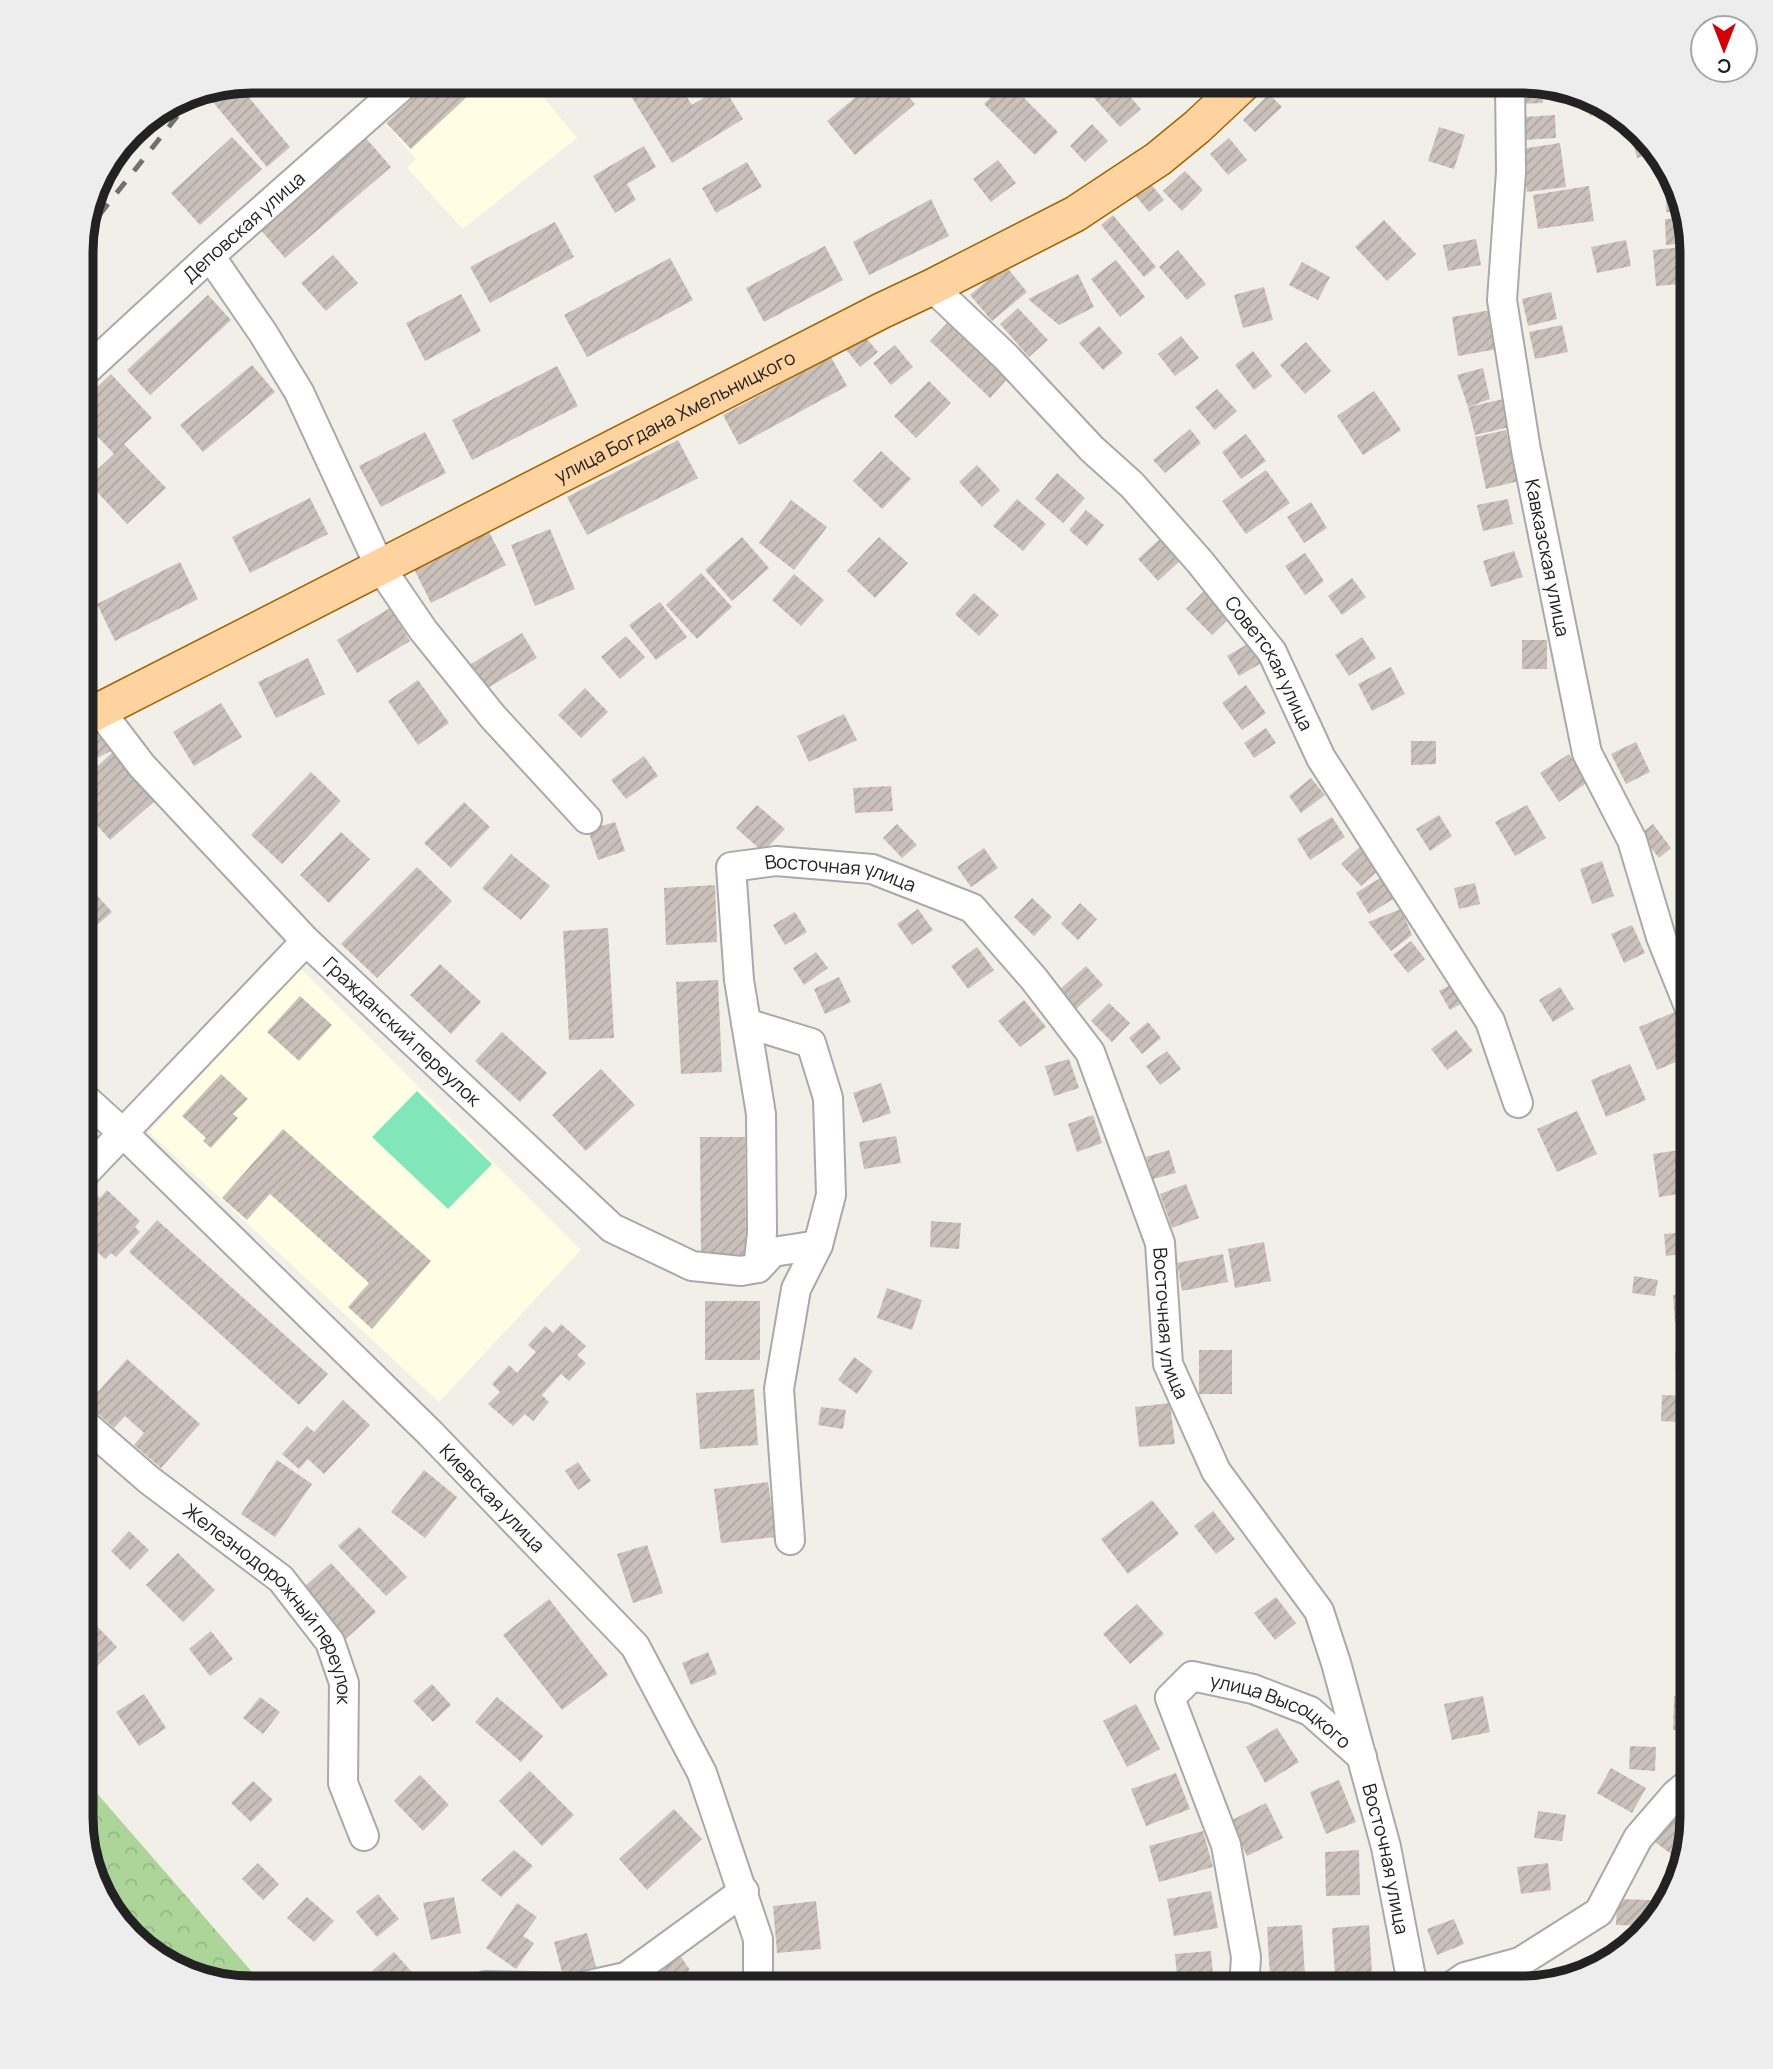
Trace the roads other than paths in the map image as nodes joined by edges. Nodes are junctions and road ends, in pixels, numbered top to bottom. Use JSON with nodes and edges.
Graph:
{"nodes":[{"id":1,"x":393,"y":93,"type":"edge"},
{"id":2,"x":1233,"y":93,"type":"edge"},
{"id":3,"x":1510,"y":93,"type":"edge"},
{"id":4,"x":210,"y":256,"type":"junction"},
{"id":5,"x":932,"y":287,"type":"junction"},
{"id":6,"x":93,"y":364,"type":"edge"},
{"id":7,"x":380,"y":567,"type":"junction"},
{"id":8,"x":93,"y":714,"type":"edge"},
{"id":9,"x":93,"y":719,"type":"edge"},
{"id":10,"x":587,"y":819,"type":"dead end"},
{"id":11,"x":306,"y":941,"type":"junction"},
{"id":12,"x":1680,"y":984,"type":"edge"},
{"id":13,"x":746,"y":1023,"type":"junction"},
{"id":14,"x":1518,"y":1103,"type":"dead end"},
{"id":15,"x":93,"y":1106,"type":"edge"},
{"id":16,"x":123,"y":1133,"type":"junction"},
{"id":17,"x":93,"y":1164,"type":"edge"},
{"id":18,"x":818,"y":1245,"type":"junction"},
{"id":19,"x":758,"y":1268,"type":"junction"},
{"id":20,"x":93,"y":1431,"type":"edge"},
{"id":21,"x":790,"y":1540,"type":"dead end"},
{"id":22,"x":1362,"y":1757,"type":"junction"},
{"id":23,"x":1680,"y":1791,"type":"edge"},
{"id":24,"x":364,"y":1836,"type":"dead end"},
{"id":25,"x":744,"y":1891,"type":"junction"},
{"id":26,"x":627,"y":1976,"type":"edge"},
{"id":27,"x":758,"y":1976,"type":"edge"},
{"id":28,"x":1245,"y":1976,"type":"edge"},
{"id":29,"x":1411,"y":1976,"type":"edge"},
{"id":30,"x":1469,"y":1976,"type":"edge"}],
"edges":[{"from":1,"to":4,"type":"street","name":"Деповская улица"},
{"from":2,"to":5,"type":"main road","name":"улица Богдана Хмельницкого"},
{"from":3,"to":12,"type":"street","name":"Кавказская улица"},
{"from":4,"to":6,"type":"street","name":"Деповская улица"},
{"from":4,"to":7,"type":"street"},
{"from":5,"to":7,"type":"main road","name":"улица Богдана Хмельницкого"},
{"from":5,"to":14,"type":"street","name":"Советская улица"},
{"from":7,"to":8,"type":"main road","name":"улица Богдана Хмельницкого"},
{"from":7,"to":10,"type":"street"},
{"from":9,"to":11,"type":"street","name":"Гражданский переулок"},
{"from":11,"to":16,"type":"street"},
{"from":11,"to":19,"type":"street","name":"Гражданский переулок"},
{"from":13,"to":18,"type":"street"},
{"from":13,"to":19,"type":"street"},
{"from":13,"to":22,"type":"street","name":"Восточная улица"},
{"from":15,"to":16,"type":"street","name":"Киевская улица"},
{"from":16,"to":17,"type":"street"},
{"from":16,"to":25,"type":"street","name":"Киевская улица"},
{"from":18,"to":19,"type":"street"},
{"from":18,"to":21,"type":"street"},
{"from":20,"to":24,"type":"street","name":"Железнодорожный переулок"},
{"from":22,"to":28,"type":"street","name":"улица Высоцкого"},
{"from":22,"to":29,"type":"street","name":"Восточная улица"},
{"from":23,"to":30,"type":"street"},
{"from":25,"to":26,"type":"street"},
{"from":25,"to":27,"type":"street","name":"Киевская улица"}]}
